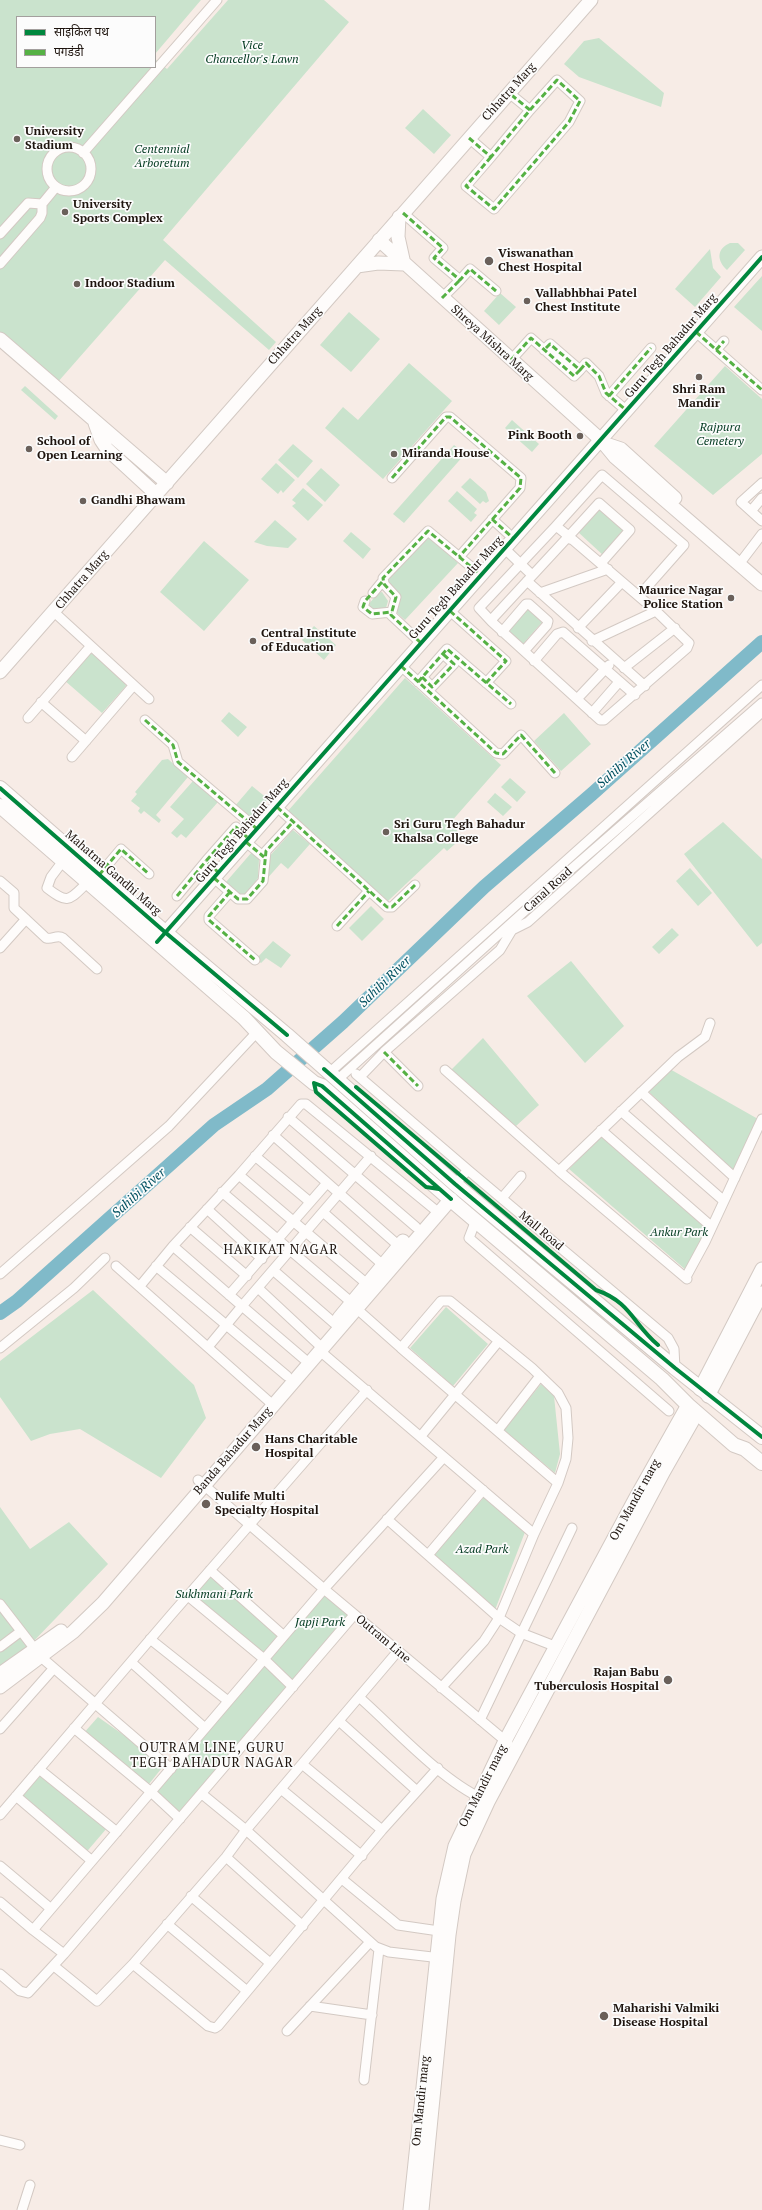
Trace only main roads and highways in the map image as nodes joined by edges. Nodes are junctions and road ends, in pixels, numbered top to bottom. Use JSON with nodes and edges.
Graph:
{"nodes":[{"id":1,"x":0,"y":788,"type":"edge"},
{"id":2,"x":0,"y":806,"type":"edge"},
{"id":3,"x":94,"y":879,"type":"junction"},
{"id":4,"x":161,"y":938,"type":"junction"},
{"id":5,"x":284,"y":1033,"type":"junction"},
{"id":6,"x":273,"y":1048,"type":"junction"},
{"id":7,"x":762,"y":1437,"type":"edge"},
{"id":8,"x":762,"y":1463,"type":"edge"}],
"edges":[{"from":1,"to":3,"type":"main road","name":"Mahatma Gandhi Marg"},
{"from":2,"to":3,"type":"main road","name":"Mahatma Gandhi Marg"},
{"from":3,"to":4,"type":"main road","name":"Mahatma Gandhi Marg"},
{"from":4,"to":5,"type":"main road","name":"Mahatma Gandhi Marg"},
{"from":4,"to":6,"type":"main road","name":"Mahatma Gandhi Marg"},
{"from":5,"to":6,"type":"main road"},
{"from":5,"to":7,"type":"main road","name":"Mahatma Gandhi Marg"},
{"from":6,"to":8,"type":"main road","name":"Mahatma Gandhi Marg"}]}
